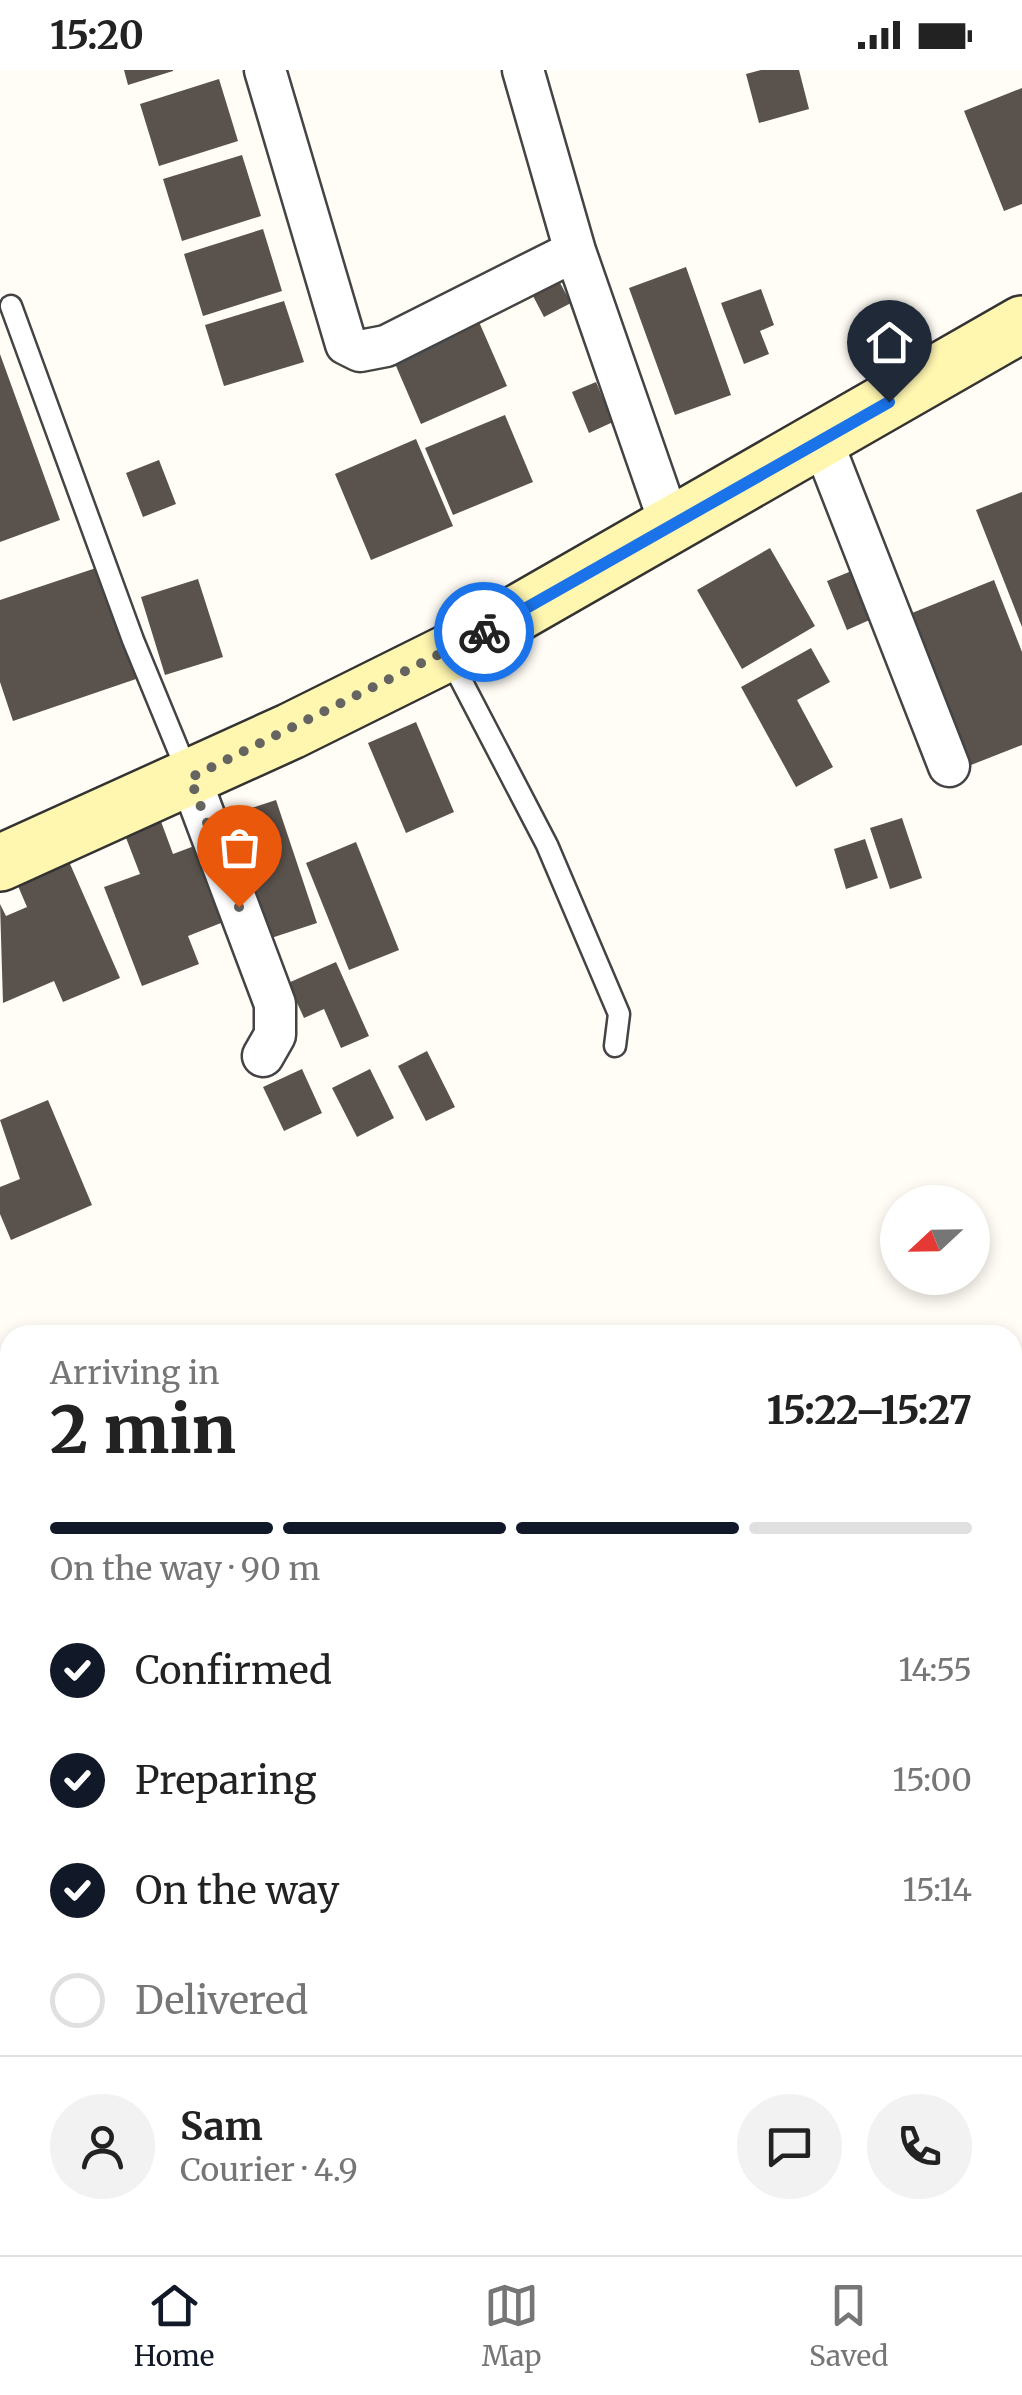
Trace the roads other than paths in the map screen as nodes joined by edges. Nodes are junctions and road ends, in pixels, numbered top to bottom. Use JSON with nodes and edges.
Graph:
{"nodes":[{"id":1,"x":266,"y":70,"type":"edge"},
{"id":2,"x":522,"y":70,"type":"edge"},
{"id":3,"x":575,"y":251,"type":"junction"},
{"id":4,"x":11,"y":306,"type":"dead end"},
{"id":5,"x":1022,"y":324,"type":"edge"},
{"id":6,"x":822,"y":442,"type":"junction"},
{"id":7,"x":670,"y":528,"type":"junction"},
{"id":8,"x":448,"y":653,"type":"junction"},
{"id":9,"x":949,"y":766,"type":"dead end"},
{"id":10,"x":190,"y":778,"type":"junction"},
{"id":11,"x":0,"y":863,"type":"edge"},
{"id":12,"x":615,"y":1046,"type":"dead end"},
{"id":13,"x":263,"y":1056,"type":"dead end"}],
"edges":[{"from":1,"to":3,"type":"street"},
{"from":2,"to":3,"type":"street"},
{"from":3,"to":7,"type":"street"},
{"from":4,"to":10,"type":"lane"},
{"from":5,"to":6,"type":"street"},
{"from":6,"to":7,"type":"street"},
{"from":6,"to":9,"type":"street"},
{"from":7,"to":8,"type":"street"},
{"from":8,"to":10,"type":"street"},
{"from":8,"to":12,"type":"lane"},
{"from":10,"to":11,"type":"street"},
{"from":10,"to":13,"type":"street"}]}
